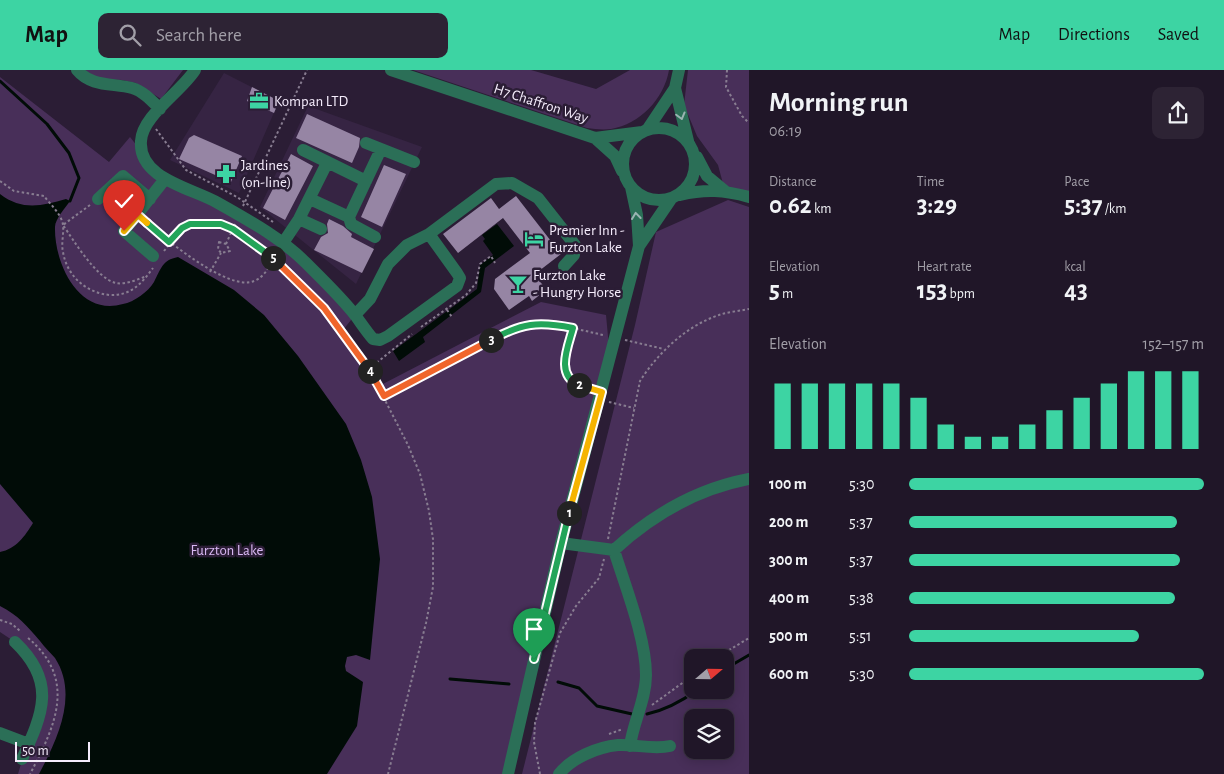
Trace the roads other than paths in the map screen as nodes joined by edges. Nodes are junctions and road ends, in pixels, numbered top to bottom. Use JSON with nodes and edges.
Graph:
{"nodes":[{"id":1,"x":77,"y":70,"type":"edge"},
{"id":2,"x":195,"y":70,"type":"edge"},
{"id":3,"x":391,"y":70,"type":"edge"},
{"id":4,"x":679,"y":70,"type":"edge"},
{"id":5,"x":675,"y":88,"type":"junction"},
{"id":6,"x":160,"y":109,"type":"junction"},
{"id":7,"x":644,"y":131,"type":"junction"},
{"id":8,"x":595,"y":138,"type":"junction"},
{"id":9,"x":366,"y":142,"type":"dead end"},
{"id":10,"x":691,"y":147,"type":"junction"},
{"id":11,"x":381,"y":149,"type":"junction"},
{"id":12,"x":303,"y":150,"type":"dead end"},
{"id":13,"x":414,"y":162,"type":"dead end"},
{"id":14,"x":327,"y":163,"type":"junction"},
{"id":15,"x":624,"y":174,"type":"junction"},
{"id":16,"x":165,"y":179,"type":"junction"},
{"id":17,"x":366,"y":180,"type":"junction"},
{"id":18,"x":631,"y":188,"type":"junction"},
{"id":19,"x":725,"y":190,"type":"junction"},
{"id":20,"x":676,"y":197,"type":"junction"},
{"id":21,"x":749,"y":197,"type":"edge"},
{"id":22,"x":150,"y":199,"type":"junction"},
{"id":23,"x":310,"y":199,"type":"junction"},
{"id":24,"x":98,"y":200,"type":"road end"},
{"id":25,"x":349,"y":217,"type":"junction"},
{"id":26,"x":299,"y":219,"type":"junction"},
{"id":27,"x":321,"y":230,"type":"dead end"},
{"id":28,"x":429,"y":234,"type":"junction"},
{"id":29,"x":375,"y":237,"type":"dead end"},
{"id":30,"x":283,"y":243,"type":"junction"},
{"id":31,"x":638,"y":246,"type":"junction"},
{"id":32,"x":157,"y":258,"type":"road end"},
{"id":33,"x":564,"y":266,"type":"dead end"},
{"id":34,"x":355,"y":315,"type":"junction"},
{"id":35,"x":749,"y":478,"type":"edge"},
{"id":36,"x":561,"y":543,"type":"junction"},
{"id":37,"x":610,"y":549,"type":"junction"},
{"id":38,"x":15,"y":642,"type":"dead end"},
{"id":39,"x":34,"y":664,"type":"junction"},
{"id":40,"x":23,"y":671,"type":"dead end"},
{"id":41,"x":0,"y":733,"type":"edge"},
{"id":42,"x":29,"y":744,"type":"junction"},
{"id":43,"x":630,"y":746,"type":"junction"},
{"id":44,"x":670,"y":746,"type":"dead end"},
{"id":45,"x":22,"y":759,"type":"dead end"},
{"id":46,"x":508,"y":774,"type":"edge"},
{"id":47,"x":559,"y":774,"type":"edge"}],
"edges":[{"from":1,"to":6,"type":"street"},
{"from":2,"to":6,"type":"street"},
{"from":3,"to":8,"type":"street","name":"H7 Chaffron Way"},
{"from":4,"to":5,"type":"street"},
{"from":5,"to":7,"type":"street"},
{"from":5,"to":10,"type":"street","one_way":true},
{"from":6,"to":16,"type":"street"},
{"from":7,"to":8,"type":"street","name":"H7 Chaffron Way"},
{"from":7,"to":10,"type":"street"},
{"from":7,"to":15,"type":"street"},
{"from":8,"to":15,"type":"street","name":"H7 Chaffron Way"},
{"from":9,"to":11,"type":"street"},
{"from":10,"to":19,"type":"street"},
{"from":10,"to":20,"type":"street"},
{"from":11,"to":13,"type":"street"},
{"from":11,"to":17,"type":"street"},
{"from":12,"to":14,"type":"street"},
{"from":14,"to":17,"type":"street"},
{"from":14,"to":23,"type":"street"},
{"from":15,"to":18,"type":"street"},
{"from":16,"to":22,"type":"street"},
{"from":16,"to":30,"type":"street"},
{"from":17,"to":25,"type":"street"},
{"from":18,"to":20,"type":"street"},
{"from":31,"to":18,"type":"street","one_way":true},
{"from":19,"to":20,"type":"street"},
{"from":19,"to":21,"type":"street"},
{"from":20,"to":31,"type":"street"},
{"from":22,"to":24,"type":"street"},
{"from":22,"to":32,"type":"street"},
{"from":23,"to":25,"type":"street"},
{"from":23,"to":26,"type":"street"},
{"from":25,"to":29,"type":"street"},
{"from":26,"to":27,"type":"street"},
{"from":26,"to":30,"type":"street"},
{"from":28,"to":33,"type":"street"},
{"from":28,"to":34,"type":"street"},
{"from":28,"to":34,"type":"street"},
{"from":30,"to":34,"type":"street"},
{"from":31,"to":36,"type":"street"},
{"from":35,"to":37,"type":"street"},
{"from":36,"to":37,"type":"street"},
{"from":36,"to":46,"type":"street"},
{"from":37,"to":43,"type":"street"},
{"from":38,"to":39,"type":"street"},
{"from":39,"to":40,"type":"street"},
{"from":39,"to":42,"type":"street"},
{"from":41,"to":42,"type":"street"},
{"from":42,"to":45,"type":"street"},
{"from":43,"to":44,"type":"street"},
{"from":43,"to":47,"type":"street"}]}
